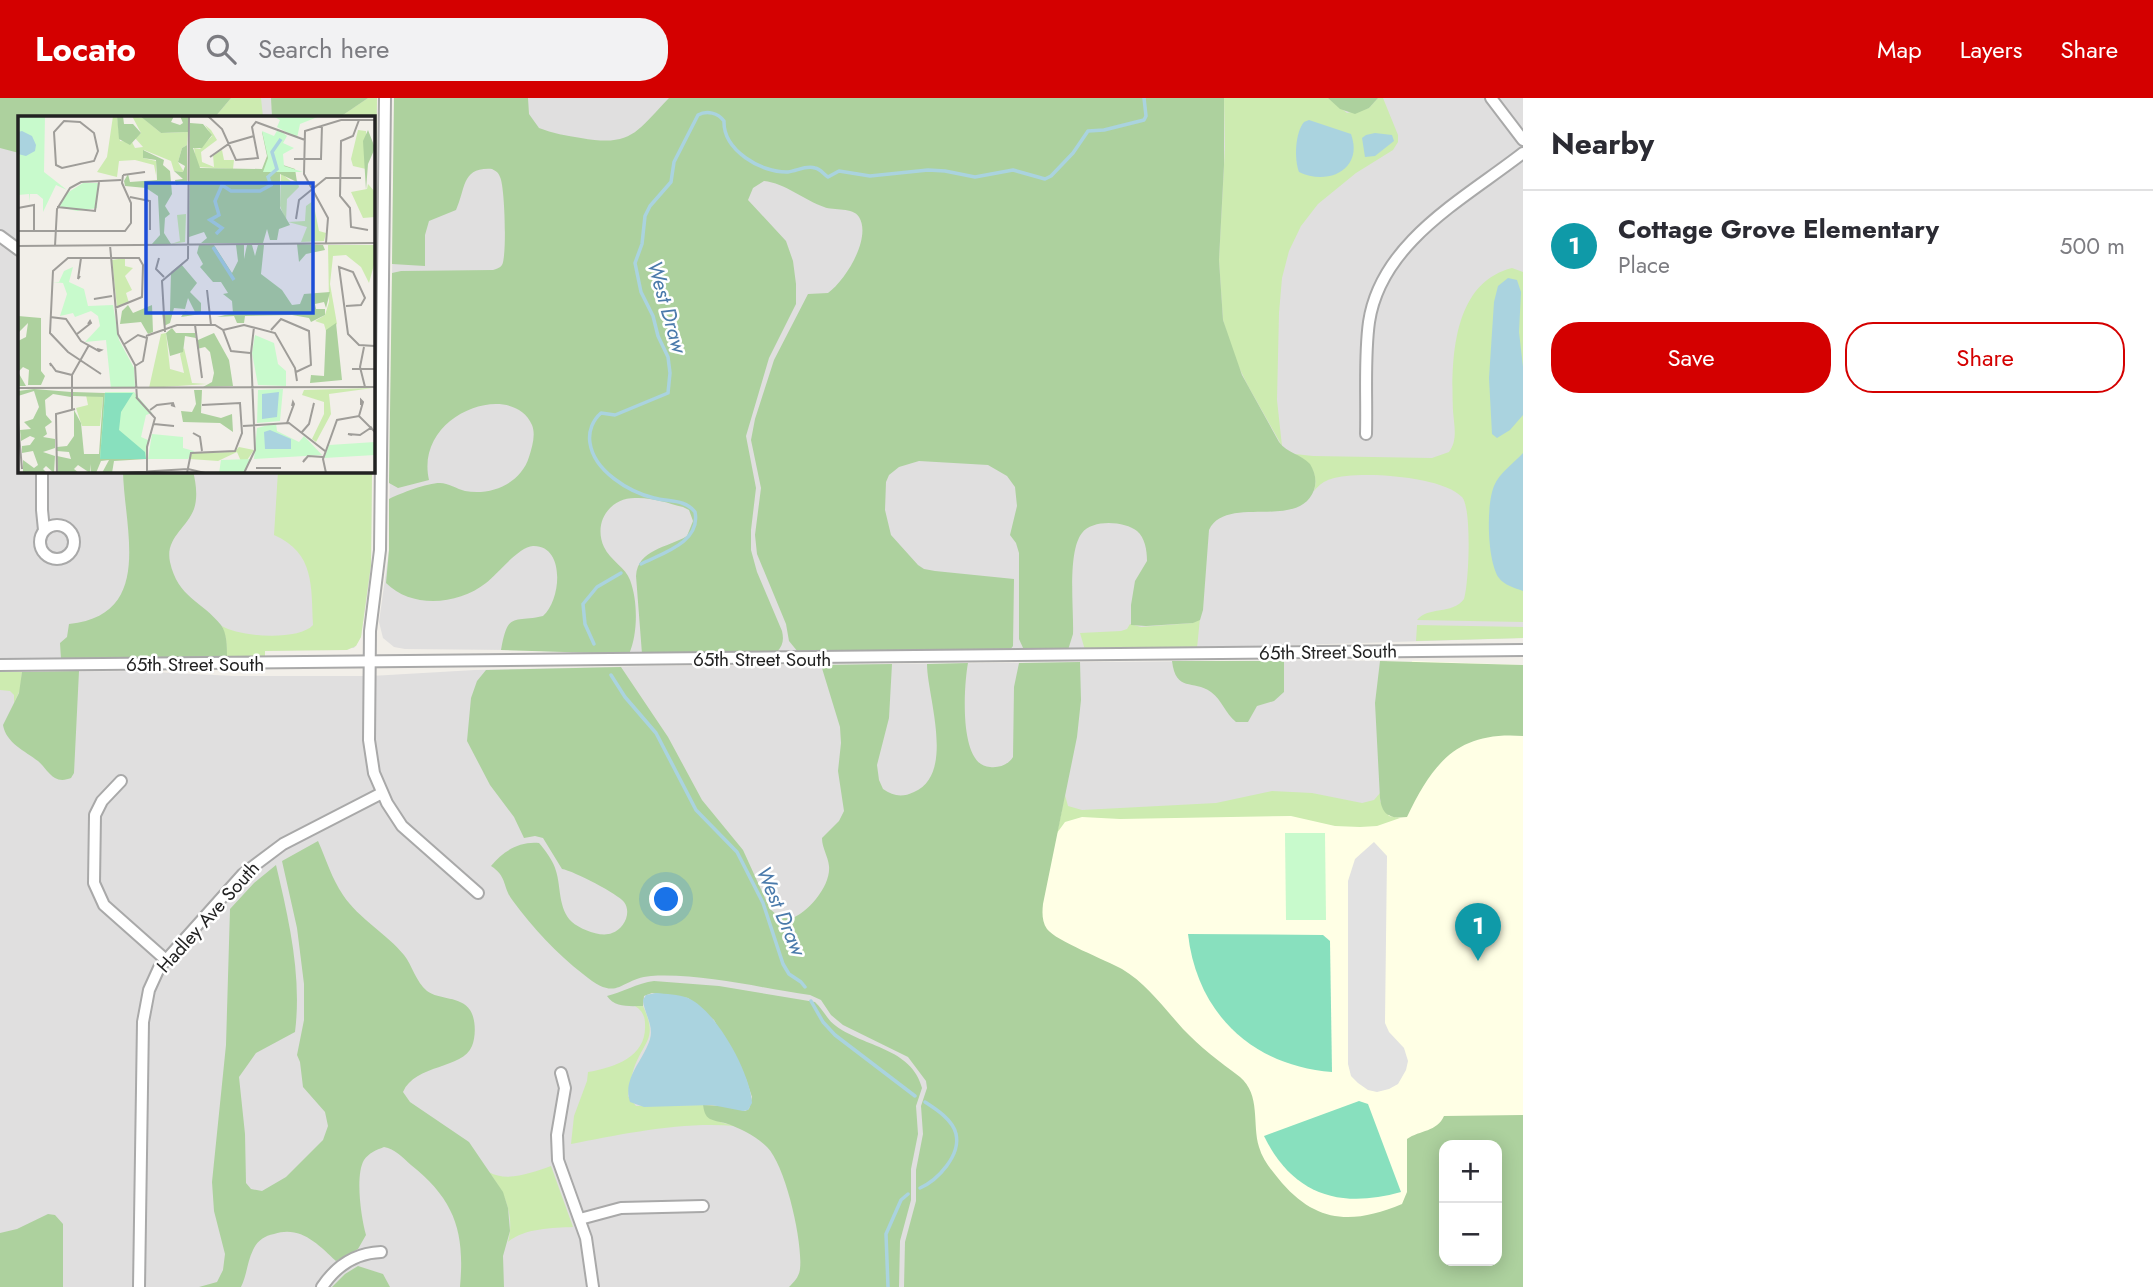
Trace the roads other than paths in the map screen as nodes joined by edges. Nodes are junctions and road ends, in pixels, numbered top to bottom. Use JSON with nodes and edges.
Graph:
{"nodes":[{"id":1,"x":385,"y":98,"type":"edge"},
{"id":2,"x":1491,"y":98,"type":"edge"},
{"id":3,"x":1523,"y":140,"type":"edge"},
{"id":4,"x":1523,"y":153,"type":"edge"},
{"id":5,"x":0,"y":236,"type":"edge"},
{"id":6,"x":18,"y":249,"type":"edge"},
{"id":7,"x":378,"y":369,"type":"edge"},
{"id":8,"x":1366,"y":434,"type":"dead end"},
{"id":9,"x":42,"y":472,"type":"edge"},
{"id":10,"x":44,"y":530,"type":"dead end"},
{"id":11,"x":1523,"y":650,"type":"edge"},
{"id":12,"x":370,"y":663,"type":"junction"},
{"id":13,"x":0,"y":665,"type":"edge"},
{"id":14,"x":121,"y":780,"type":"dead end"},
{"id":15,"x":382,"y":793,"type":"junction"},
{"id":16,"x":478,"y":893,"type":"dead end"},
{"id":17,"x":166,"y":960,"type":"junction"},
{"id":18,"x":561,"y":1073,"type":"dead end"},
{"id":19,"x":703,"y":1206,"type":"dead end"},
{"id":20,"x":580,"y":1219,"type":"junction"},
{"id":21,"x":381,"y":1252,"type":"dead end"},
{"id":22,"x":139,"y":1287,"type":"edge"},
{"id":23,"x":322,"y":1287,"type":"edge"},
{"id":24,"x":593,"y":1287,"type":"edge"}],
"edges":[{"from":1,"to":7,"type":"street"},
{"from":2,"to":3,"type":"street"},
{"from":4,"to":8,"type":"street"},
{"from":5,"to":6,"type":"street"},
{"from":7,"to":12,"type":"street"},
{"from":9,"to":10,"type":"street"},
{"from":11,"to":12,"type":"street","name":"65th Street South"},
{"from":12,"to":13,"type":"street","name":"65th Street South"},
{"from":12,"to":15,"type":"street"},
{"from":14,"to":17,"type":"street"},
{"from":15,"to":16,"type":"street"},
{"from":15,"to":17,"type":"street","name":"Hadley Ave South"},
{"from":17,"to":22,"type":"street","name":"Hadley Ave South"},
{"from":18,"to":20,"type":"street"},
{"from":19,"to":20,"type":"street"},
{"from":20,"to":24,"type":"street"},
{"from":21,"to":23,"type":"street"}]}
